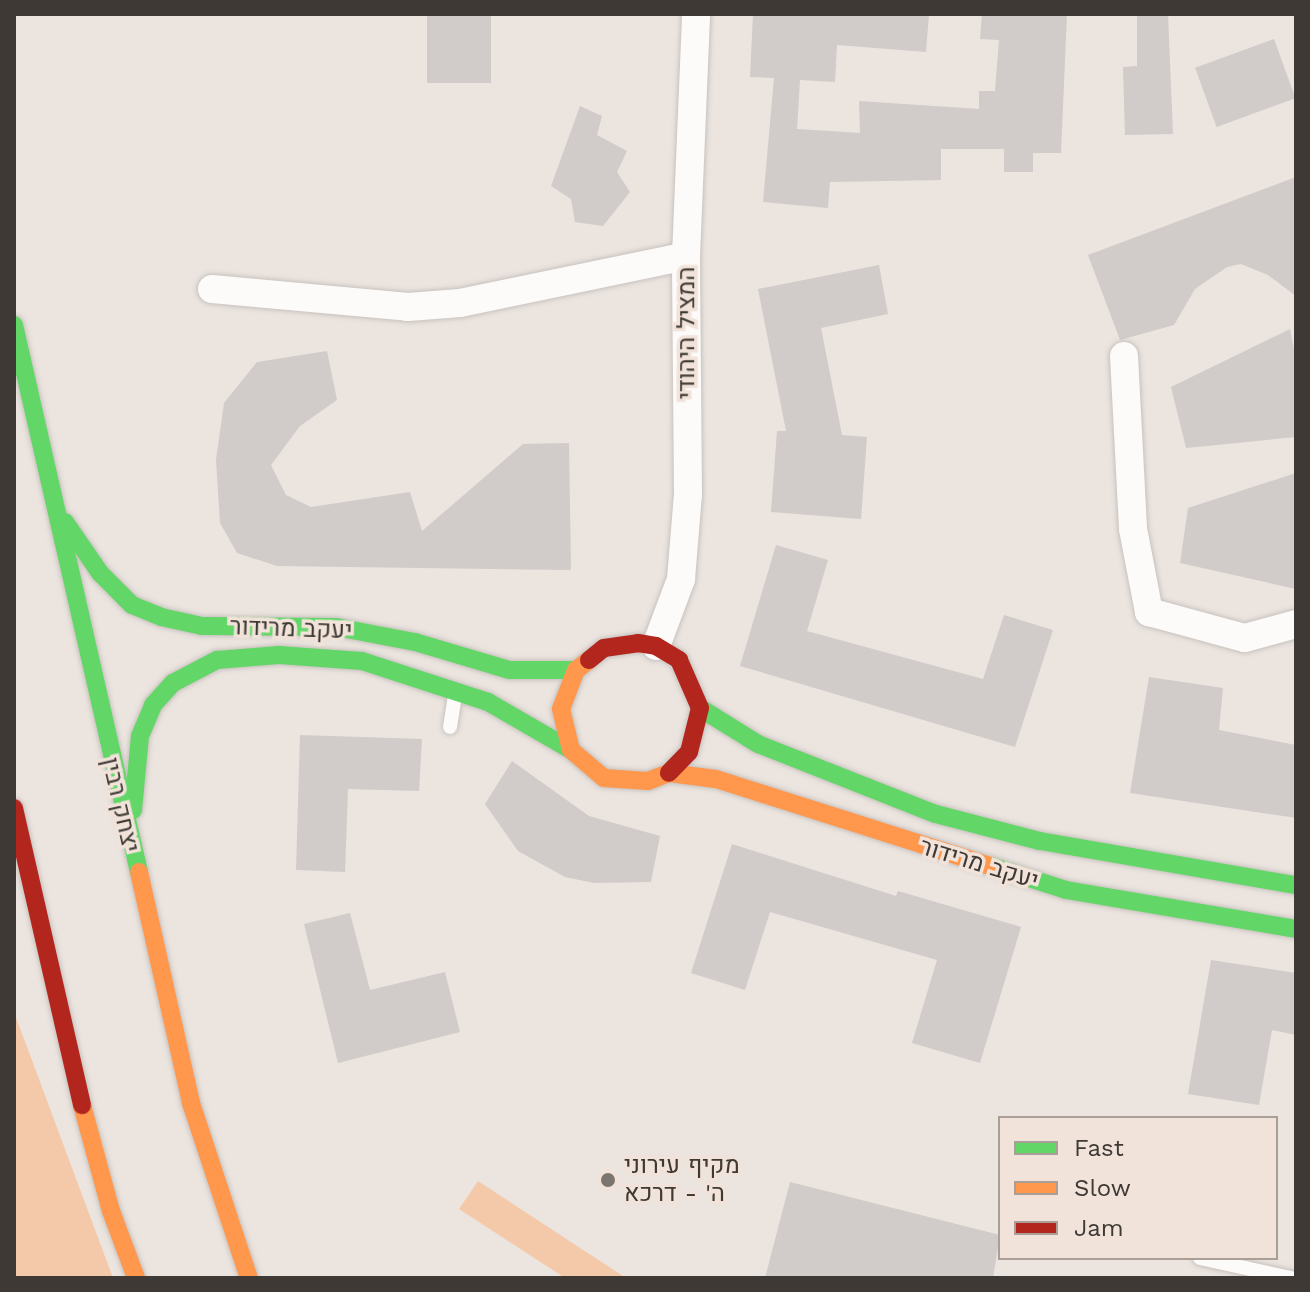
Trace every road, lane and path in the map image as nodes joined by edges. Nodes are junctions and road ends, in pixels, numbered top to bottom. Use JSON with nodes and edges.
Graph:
{"nodes":[{"id":1,"x":696,"y":14,"type":"edge"},
{"id":2,"x":686,"y":256,"type":"junction"},
{"id":3,"x":212,"y":289,"type":"dead end"},
{"id":4,"x":14,"y":325,"type":"edge"},
{"id":5,"x":1124,"y":356,"type":"dead end"},
{"id":6,"x":54,"y":505,"type":"junction"},
{"id":7,"x":1296,"y":624,"type":"edge"},
{"id":8,"x":656,"y":646,"type":"junction"},
{"id":9,"x":576,"y":670,"type":"junction"},
{"id":10,"x":456,"y":690,"type":"junction"},
{"id":11,"x":700,"y":708,"type":"junction"},
{"id":12,"x":450,"y":727,"type":"dead end"},
{"id":13,"x":571,"y":750,"type":"junction"},
{"id":14,"x":669,"y":773,"type":"junction"},
{"id":15,"x":14,"y":808,"type":"edge"},
{"id":16,"x":129,"y":846,"type":"junction"},
{"id":17,"x":14,"y":849,"type":"edge"},
{"id":18,"x":27,"y":875,"type":"junction"},
{"id":19,"x":1296,"y":885,"type":"edge"},
{"id":20,"x":1296,"y":929,"type":"edge"},
{"id":21,"x":1209,"y":1260,"type":"edge"},
{"id":22,"x":136,"y":1278,"type":"edge"},
{"id":23,"x":249,"y":1278,"type":"edge"},
{"id":24,"x":1291,"y":1278,"type":"edge"}],
"edges":[{"from":1,"to":2,"type":"street","name":"המציל היהודי"},
{"from":2,"to":3,"type":"street"},
{"from":2,"to":8,"type":"street","name":"המציל היהודי"},
{"from":4,"to":6,"type":"street","name":"יצחק רבין"},
{"from":5,"to":7,"type":"street"},
{"from":6,"to":9,"type":"street","name":"יעקב מרידור"},
{"from":6,"to":16,"type":"street","name":"יצחק רבין"},
{"from":8,"to":9,"type":"street"},
{"from":8,"to":11,"type":"street"},
{"from":9,"to":13,"type":"street"},
{"from":10,"to":12,"type":"lane"},
{"from":10,"to":13,"type":"street","name":"יעקב מרידור"},
{"from":10,"to":16,"type":"street","name":"יעקב מרידור"},
{"from":11,"to":14,"type":"street"},
{"from":11,"to":19,"type":"street","name":"יעקב מרידור"},
{"from":13,"to":14,"type":"street"},
{"from":14,"to":20,"type":"street","name":"יעקב מרידור"},
{"from":15,"to":18,"type":"street"},
{"from":16,"to":23,"type":"street","name":"יצחק רבין"},
{"from":17,"to":18,"type":"street"},
{"from":18,"to":22,"type":"street"},
{"from":21,"to":24,"type":"lane"}]}
